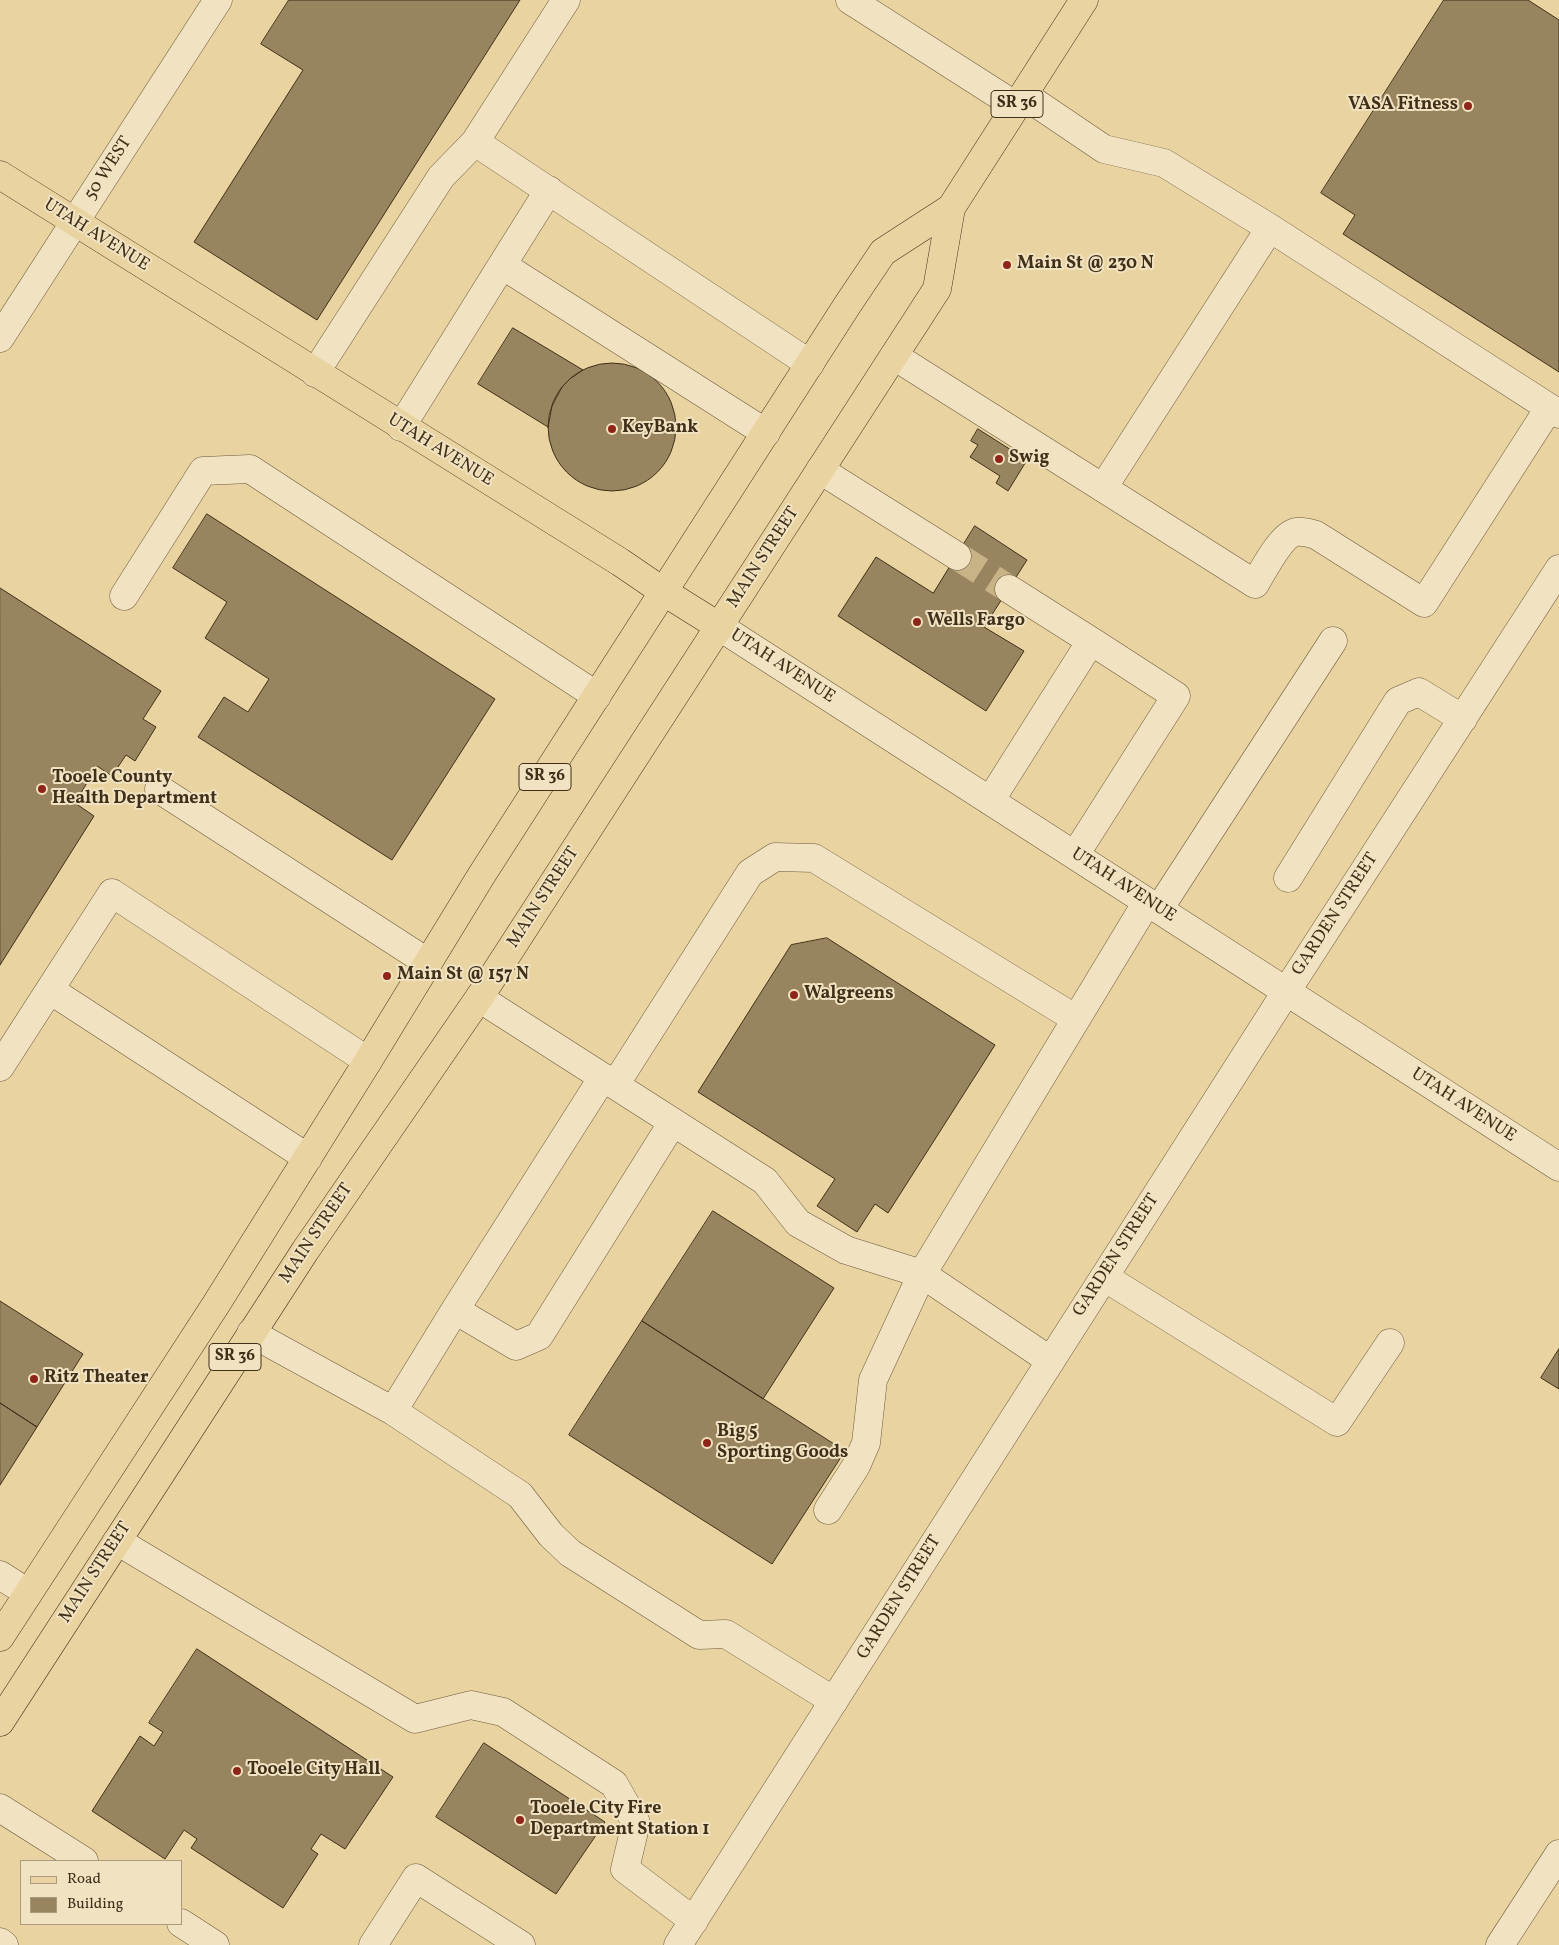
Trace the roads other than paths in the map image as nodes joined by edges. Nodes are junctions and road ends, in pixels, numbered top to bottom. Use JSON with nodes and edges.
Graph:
{"nodes":[{"id":1,"x":218,"y":0,"type":"edge"},
{"id":2,"x":566,"y":0,"type":"edge"},
{"id":3,"x":850,"y":0,"type":"edge"},
{"id":4,"x":1084,"y":0,"type":"edge"},
{"id":5,"x":1020,"y":100,"type":"junction"},
{"id":6,"x":475,"y":142,"type":"junction"},
{"id":7,"x":0,"y":175,"type":"edge"},
{"id":8,"x":549,"y":190,"type":"junction"},
{"id":9,"x":951,"y":208,"type":"junction"},
{"id":10,"x":74,"y":223,"type":"junction"},
{"id":11,"x":1270,"y":228,"type":"junction"},
{"id":12,"x":502,"y":266,"type":"junction"},
{"id":13,"x":0,"y":338,"type":"edge"},
{"id":14,"x":894,"y":356,"type":"junction"},
{"id":15,"x":810,"y":364,"type":"junction"},
{"id":16,"x":314,"y":373,"type":"junction"},
{"id":17,"x":1554,"y":411,"type":"edge"},
{"id":18,"x":401,"y":427,"type":"junction"},
{"id":19,"x":766,"y":433,"type":"junction"},
{"id":20,"x":820,"y":470,"type":"junction"},
{"id":21,"x":1103,"y":488,"type":"junction"},
{"id":22,"x":957,"y":556,"type":"tunnel mouth"},
{"id":23,"x":1559,"y":569,"type":"edge"},
{"id":24,"x":1008,"y":589,"type":"tunnel mouth"},
{"id":25,"x":664,"y":592,"type":"junction"},
{"id":26,"x":124,"y":596,"type":"dead end"},
{"id":27,"x":720,"y":627,"type":"junction"},
{"id":28,"x":1091,"y":641,"type":"junction"},
{"id":29,"x":1333,"y":641,"type":"dead end"},
{"id":30,"x":597,"y":696,"type":"junction"},
{"id":31,"x":1462,"y":719,"type":"junction"},
{"id":32,"x":159,"y":789,"type":"dead end"},
{"id":33,"x":990,"y":801,"type":"junction"},
{"id":34,"x":1075,"y":855,"type":"junction"},
{"id":35,"x":1288,"y":878,"type":"dead end"},
{"id":36,"x":1153,"y":906,"type":"junction"},
{"id":37,"x":427,"y":962,"type":"junction"},
{"id":38,"x":50,"y":990,"type":"junction"},
{"id":39,"x":1286,"y":992,"type":"junction"},
{"id":40,"x":479,"y":998,"type":"junction"},
{"id":41,"x":1076,"y":1019,"type":"junction"},
{"id":42,"x":368,"y":1061,"type":"junction"},
{"id":43,"x":0,"y":1067,"type":"edge"},
{"id":44,"x":609,"y":1081,"type":"junction"},
{"id":45,"x":673,"y":1122,"type":"junction"},
{"id":46,"x":308,"y":1158,"type":"junction"},
{"id":47,"x":1559,"y":1167,"type":"edge"},
{"id":48,"x":922,"y":1274,"type":"junction"},
{"id":49,"x":1104,"y":1277,"type":"junction"},
{"id":50,"x":455,"y":1310,"type":"junction"},
{"id":51,"x":251,"y":1332,"type":"junction"},
{"id":52,"x":1390,"y":1342,"type":"dead end"},
{"id":53,"x":1051,"y":1361,"type":"junction"},
{"id":54,"x":393,"y":1411,"type":"junction"},
{"id":55,"x":828,"y":1510,"type":"dead end"},
{"id":56,"x":118,"y":1541,"type":"junction"},
{"id":57,"x":0,"y":1575,"type":"edge"},
{"id":58,"x":28,"y":1593,"type":"junction"},
{"id":59,"x":0,"y":1637,"type":"edge"},
{"id":60,"x":834,"y":1701,"type":"junction"},
{"id":61,"x":0,"y":1722,"type":"edge"},
{"id":62,"x":0,"y":1808,"type":"edge"},
{"id":63,"x":1559,"y":1854,"type":"edge"},
{"id":64,"x":82,"y":1860,"type":"edge"},
{"id":65,"x":694,"y":1921,"type":"junction"},
{"id":66,"x":182,"y":1924,"type":"edge"},
{"id":67,"x":0,"y":1942,"type":"edge"},
{"id":68,"x":4,"y":1945,"type":"edge"},
{"id":69,"x":216,"y":1945,"type":"edge"},
{"id":70,"x":373,"y":1945,"type":"edge"},
{"id":71,"x":521,"y":1945,"type":"edge"},
{"id":72,"x":678,"y":1945,"type":"edge"},
{"id":73,"x":1500,"y":1945,"type":"edge"}],
"edges":[{"from":1,"to":10,"type":"street","name":"50 WEST"},
{"from":2,"to":6,"type":"street"},
{"from":3,"to":5,"type":"street"},
{"from":4,"to":5,"type":"main road","name":"MAIN STREET","number":"SR 36"},
{"from":5,"to":9,"type":"main road","name":"MAIN STREET","number":"SR 36"},
{"from":5,"to":11,"type":"street"},
{"from":6,"to":8,"type":"street"},
{"from":6,"to":16,"type":"street"},
{"from":7,"to":10,"type":"main road","name":"UTAH AVENUE"},
{"from":8,"to":12,"type":"street"},
{"from":8,"to":15,"type":"street"},
{"from":9,"to":14,"type":"main road","name":"MAIN STREET","number":"SR 36"},
{"from":9,"to":15,"type":"main road","name":"MAIN STREET","number":"SR 36"},
{"from":10,"to":13,"type":"street","name":"50 WEST"},
{"from":10,"to":16,"type":"main road","name":"UTAH AVENUE"},
{"from":11,"to":17,"type":"street"},
{"from":11,"to":21,"type":"street"},
{"from":12,"to":18,"type":"street"},
{"from":12,"to":19,"type":"street"},
{"from":14,"to":20,"type":"main road","name":"MAIN STREET","number":"SR 36"},
{"from":14,"to":21,"type":"street"},
{"from":15,"to":19,"type":"main road","name":"MAIN STREET","number":"SR 36"},
{"from":16,"to":18,"type":"main road","name":"UTAH AVENUE"},
{"from":17,"to":21,"type":"street"},
{"from":18,"to":25,"type":"main road","name":"UTAH AVENUE"},
{"from":19,"to":25,"type":"main road","name":"MAIN STREET","number":"SR 36"},
{"from":20,"to":22,"type":"street"},
{"from":20,"to":27,"type":"main road","name":"MAIN STREET","number":"SR 36"},
{"from":23,"to":31,"type":"street","name":"GARDEN STREET"},
{"from":24,"to":28,"type":"street"},
{"from":25,"to":27,"type":"main road","name":"UTAH AVENUE"},
{"from":25,"to":30,"type":"main road","name":"MAIN STREET","number":"SR 36"},
{"from":26,"to":30,"type":"street"},
{"from":27,"to":33,"type":"street","name":"UTAH AVENUE"},
{"from":27,"to":40,"type":"main road","name":"MAIN STREET","number":"SR 36"},
{"from":28,"to":33,"type":"street"},
{"from":28,"to":34,"type":"street"},
{"from":29,"to":36,"type":"street"},
{"from":30,"to":37,"type":"main road","name":"MAIN STREET","number":"SR 36"},
{"from":31,"to":35,"type":"street"},
{"from":31,"to":39,"type":"street","name":"GARDEN STREET"},
{"from":32,"to":37,"type":"street"},
{"from":33,"to":34,"type":"street","name":"UTAH AVENUE"},
{"from":34,"to":36,"type":"street","name":"UTAH AVENUE"},
{"from":36,"to":39,"type":"street","name":"UTAH AVENUE"},
{"from":36,"to":41,"type":"street"},
{"from":37,"to":42,"type":"main road","name":"MAIN STREET","number":"SR 36"},
{"from":38,"to":42,"type":"street"},
{"from":38,"to":43,"type":"street"},
{"from":38,"to":46,"type":"street"},
{"from":39,"to":47,"type":"street","name":"UTAH AVENUE"},
{"from":39,"to":49,"type":"street","name":"GARDEN STREET"},
{"from":40,"to":44,"type":"street"},
{"from":40,"to":51,"type":"main road","name":"MAIN STREET","number":"SR 36"},
{"from":41,"to":44,"type":"street"},
{"from":41,"to":48,"type":"street"},
{"from":42,"to":46,"type":"main road","name":"MAIN STREET","number":"SR 36"},
{"from":44,"to":45,"type":"street"},
{"from":44,"to":50,"type":"street"},
{"from":45,"to":48,"type":"street"},
{"from":45,"to":50,"type":"street"},
{"from":46,"to":58,"type":"main road","name":"MAIN STREET","number":"SR 36"},
{"from":48,"to":53,"type":"street"},
{"from":48,"to":55,"type":"street"},
{"from":49,"to":52,"type":"street"},
{"from":49,"to":53,"type":"street","name":"GARDEN STREET"},
{"from":50,"to":54,"type":"street"},
{"from":51,"to":54,"type":"street"},
{"from":51,"to":56,"type":"main road","name":"MAIN STREET","number":"SR 36"},
{"from":53,"to":60,"type":"street","name":"GARDEN STREET"},
{"from":54,"to":60,"type":"street"},
{"from":56,"to":61,"type":"main road","name":"MAIN STREET","number":"SR 36"},
{"from":56,"to":65,"type":"street"},
{"from":57,"to":58,"type":"street"},
{"from":58,"to":59,"type":"main road","name":"MAIN STREET","number":"SR 36"},
{"from":60,"to":65,"type":"street","name":"GARDEN STREET"},
{"from":62,"to":64,"type":"street"},
{"from":63,"to":73,"type":"street"},
{"from":65,"to":72,"type":"street","name":"GARDEN STREET"},
{"from":66,"to":69,"type":"street"},
{"from":67,"to":68,"type":"street"},
{"from":70,"to":71,"type":"street"}]}
